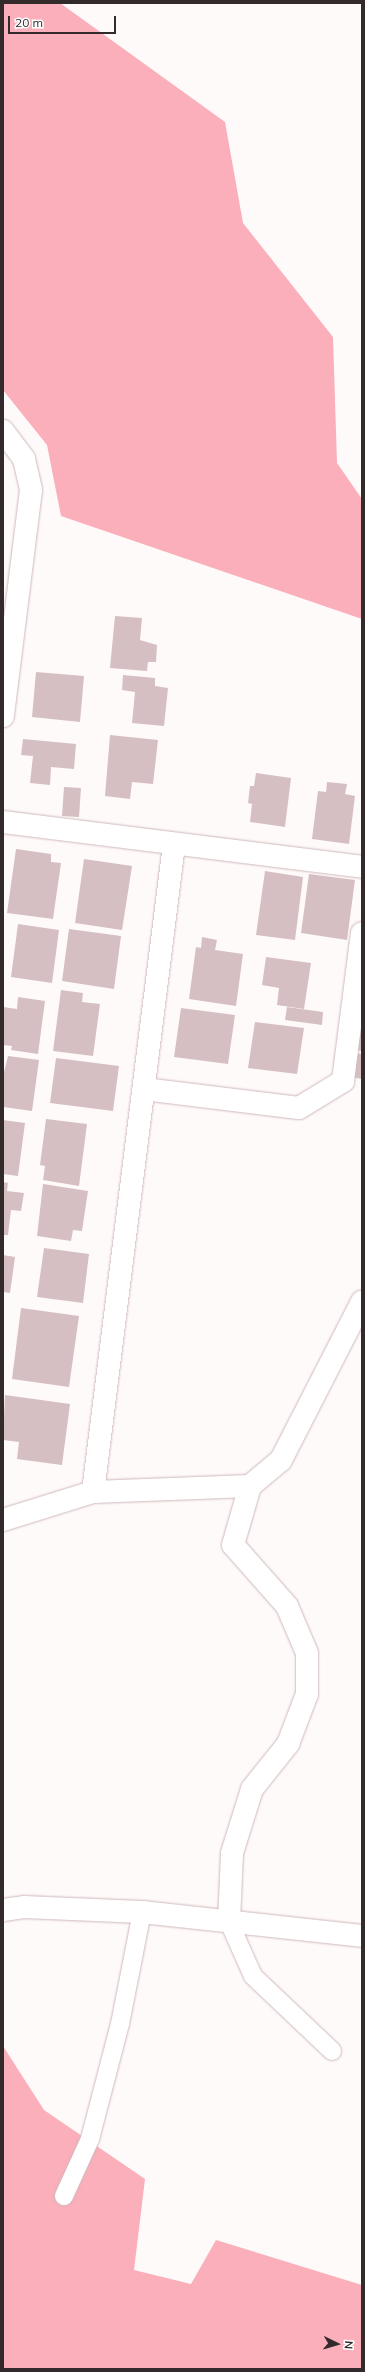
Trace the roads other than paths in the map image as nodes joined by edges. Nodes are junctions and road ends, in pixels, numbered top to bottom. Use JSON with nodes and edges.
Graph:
{"nodes":[{"id":1,"x":3,"y":432,"type":"edge"},
{"id":2,"x":3,"y":716,"type":"edge"},
{"id":3,"x":3,"y":822,"type":"edge"},
{"id":4,"x":174,"y":844,"type":"junction"},
{"id":5,"x":362,"y":867,"type":"edge"},
{"id":6,"x":362,"y":933,"type":"edge"},
{"id":7,"x":144,"y":1089,"type":"junction"},
{"id":8,"x":362,"y":1302,"type":"edge"},
{"id":9,"x":250,"y":1486,"type":"junction"},
{"id":10,"x":93,"y":1492,"type":"junction"},
{"id":11,"x":3,"y":1520,"type":"edge"},
{"id":12,"x":3,"y":1910,"type":"edge"},
{"id":13,"x":142,"y":1912,"type":"junction"},
{"id":14,"x":229,"y":1922,"type":"junction"},
{"id":15,"x":362,"y":1936,"type":"edge"},
{"id":16,"x":332,"y":2050,"type":"dead end"},
{"id":17,"x":64,"y":2196,"type":"dead end"}],
"edges":[{"from":1,"to":2,"type":"street"},
{"from":3,"to":4,"type":"street"},
{"from":4,"to":5,"type":"street"},
{"from":4,"to":7,"type":"street"},
{"from":6,"to":7,"type":"street"},
{"from":7,"to":10,"type":"street"},
{"from":8,"to":9,"type":"street"},
{"from":9,"to":10,"type":"street"},
{"from":9,"to":14,"type":"street"},
{"from":10,"to":11,"type":"street"},
{"from":12,"to":13,"type":"street"},
{"from":13,"to":14,"type":"street"},
{"from":13,"to":17,"type":"lane"},
{"from":14,"to":15,"type":"street"},
{"from":14,"to":16,"type":"lane"}]}
